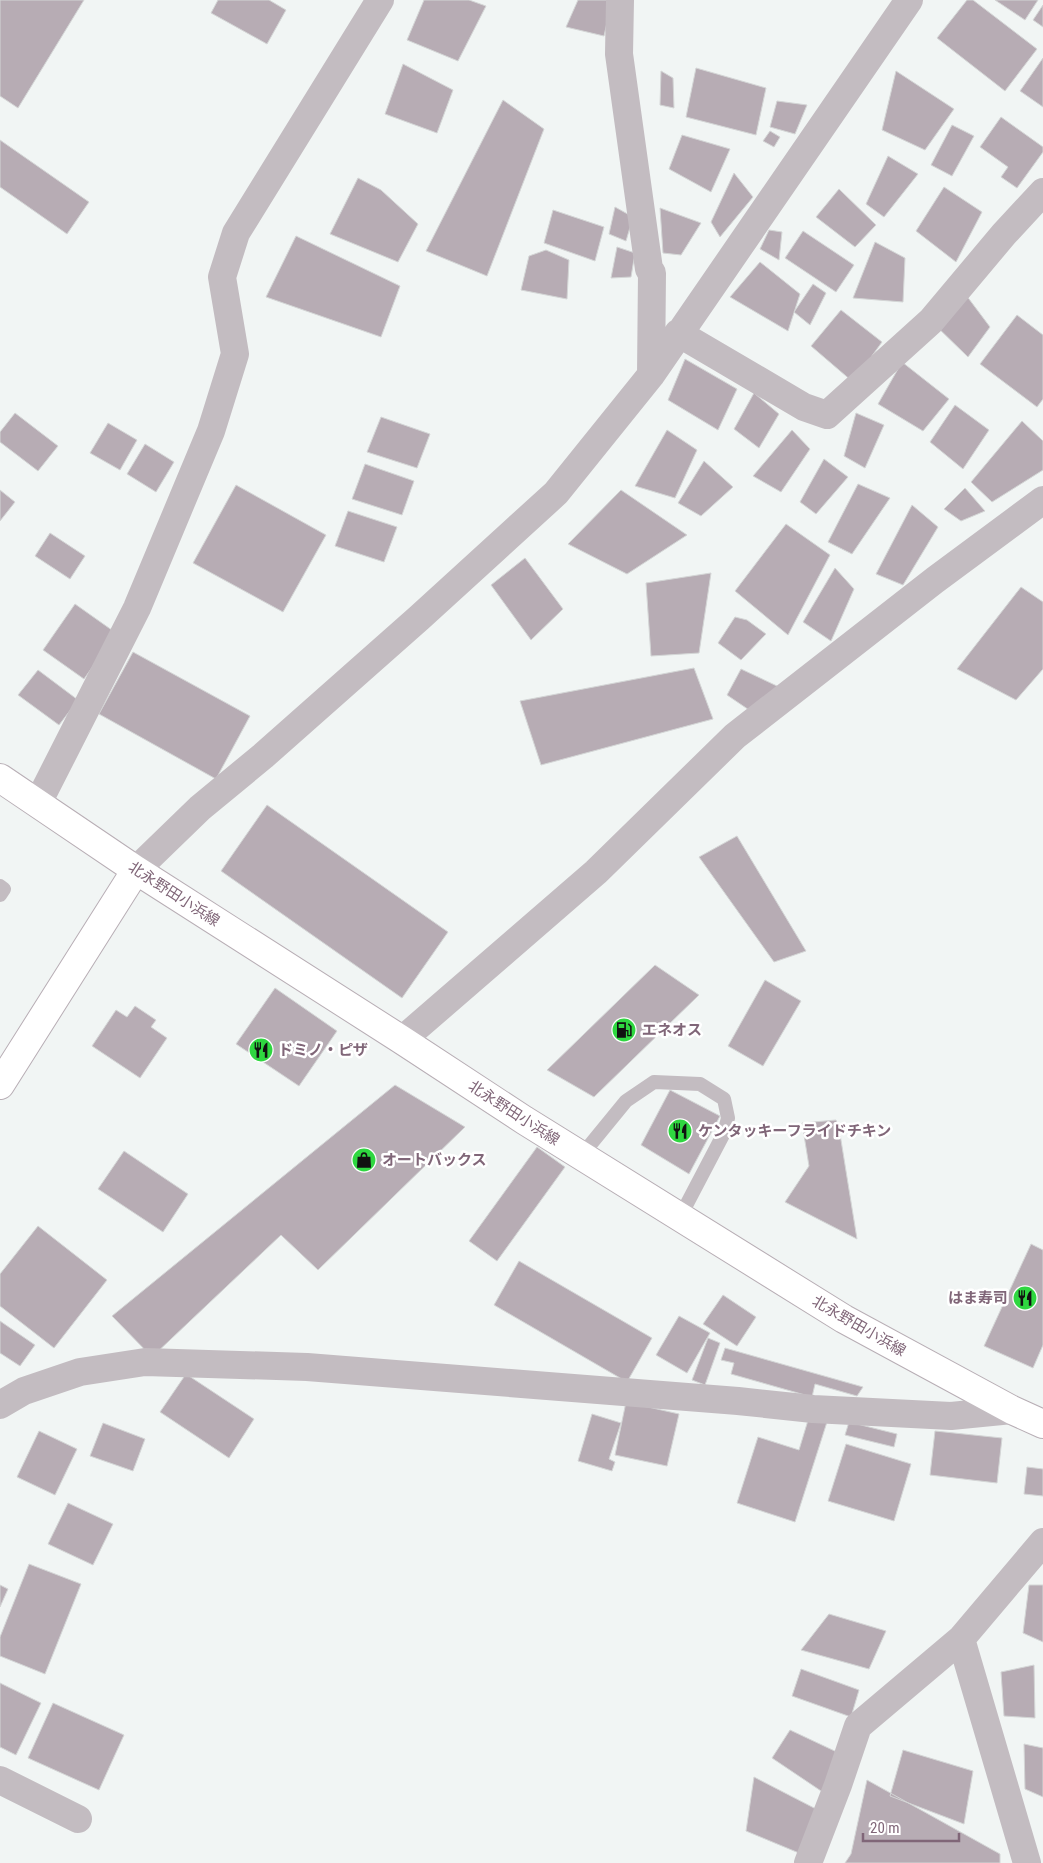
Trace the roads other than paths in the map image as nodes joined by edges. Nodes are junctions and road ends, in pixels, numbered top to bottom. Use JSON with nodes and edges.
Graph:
{"nodes":[{"id":1,"x":380,"y":0,"type":"edge"},
{"id":2,"x":620,"y":0,"type":"edge"},
{"id":3,"x":909,"y":0,"type":"edge"},
{"id":4,"x":1043,"y":192,"type":"edge"},
{"id":5,"x":678,"y":333,"type":"junction"},
{"id":6,"x":651,"y":374,"type":"junction"},
{"id":7,"x":1043,"y":500,"type":"edge"},
{"id":8,"x":0,"y":778,"type":"edge"},
{"id":9,"x":38,"y":803,"type":"junction"},
{"id":10,"x":136,"y":870,"type":"junction"},
{"id":11,"x":0,"y":886,"type":"edge"},
{"id":12,"x":0,"y":895,"type":"edge"},
{"id":13,"x":402,"y":1040,"type":"junction"},
{"id":14,"x":0,"y":1084,"type":"edge"},
{"id":15,"x":581,"y":1156,"type":"junction"},
{"id":16,"x":680,"y":1217,"type":"junction"},
{"id":17,"x":0,"y":1405,"type":"edge"},
{"id":18,"x":1012,"y":1410,"type":"junction"},
{"id":19,"x":1043,"y":1424,"type":"edge"},
{"id":20,"x":1043,"y":1542,"type":"edge"},
{"id":21,"x":960,"y":1639,"type":"junction"},
{"id":22,"x":0,"y":1780,"type":"edge"},
{"id":23,"x":78,"y":1819,"type":"dead end"},
{"id":24,"x":808,"y":1863,"type":"edge"},
{"id":25,"x":1027,"y":1863,"type":"edge"}],
"edges":[{"from":1,"to":9,"type":"street"},
{"from":2,"to":6,"type":"street"},
{"from":3,"to":5,"type":"street"},
{"from":4,"to":5,"type":"street"},
{"from":5,"to":6,"type":"street"},
{"from":6,"to":10,"type":"street"},
{"from":7,"to":13,"type":"street"},
{"from":8,"to":9,"type":"main road","name":"北永野田小浜線"},
{"from":9,"to":10,"type":"main road","name":"北永野田小浜線"},
{"from":10,"to":13,"type":"main road","name":"北永野田小浜線"},
{"from":10,"to":14,"type":"main road"},
{"from":11,"to":12,"type":"lane"},
{"from":13,"to":15,"type":"main road","name":"北永野田小浜線"},
{"from":15,"to":16,"type":"main road","name":"北永野田小浜線"},
{"from":15,"to":16,"type":"lane"},
{"from":16,"to":18,"type":"main road","name":"北永野田小浜線"},
{"from":17,"to":18,"type":"street"},
{"from":18,"to":19,"type":"main road","name":"北永野田小浜線"},
{"from":20,"to":21,"type":"street"},
{"from":21,"to":24,"type":"street"},
{"from":21,"to":25,"type":"street"},
{"from":22,"to":23,"type":"street"}]}
